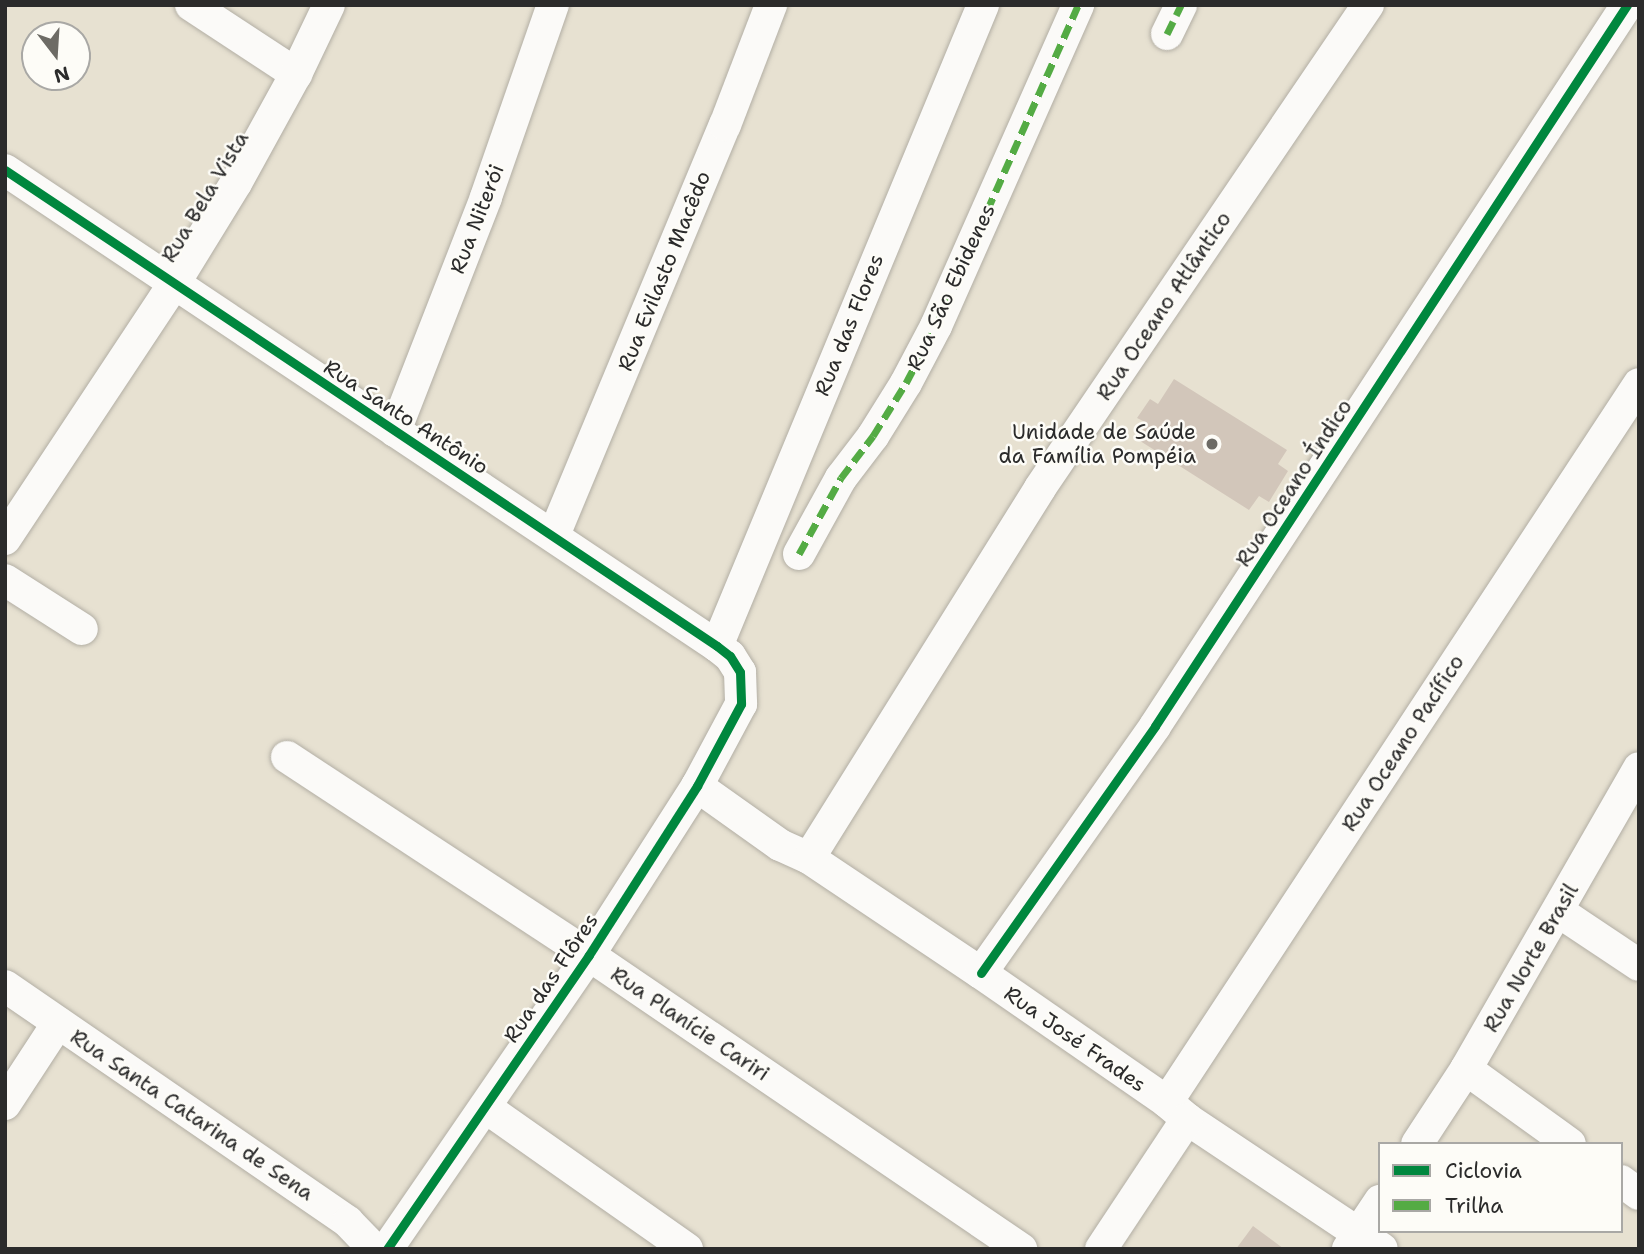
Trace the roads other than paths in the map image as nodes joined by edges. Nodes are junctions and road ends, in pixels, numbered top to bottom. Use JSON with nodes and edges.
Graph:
{"nodes":[{"id":1,"x":191,"y":5,"type":"edge"},
{"id":2,"x":329,"y":5,"type":"edge"},
{"id":3,"x":553,"y":5,"type":"edge"},
{"id":4,"x":771,"y":5,"type":"edge"},
{"id":5,"x":984,"y":5,"type":"edge"},
{"id":6,"x":1078,"y":5,"type":"edge"},
{"id":7,"x":1181,"y":5,"type":"edge"},
{"id":8,"x":1368,"y":5,"type":"edge"},
{"id":9,"x":1627,"y":5,"type":"edge"},
{"id":10,"x":1167,"y":34,"type":"dead end"},
{"id":11,"x":296,"y":74,"type":"junction"},
{"id":12,"x":5,"y":170,"type":"edge"},
{"id":13,"x":174,"y":284,"type":"junction"},
{"id":14,"x":1639,"y":384,"type":"edge"},
{"id":15,"x":396,"y":431,"type":"junction"},
{"id":16,"x":554,"y":535,"type":"junction"},
{"id":17,"x":5,"y":539,"type":"edge"},
{"id":18,"x":799,"y":554,"type":"dead end"},
{"id":19,"x":5,"y":580,"type":"edge"},
{"id":20,"x":82,"y":629,"type":"dead end"},
{"id":21,"x":717,"y":646,"type":"junction"},
{"id":22,"x":733,"y":719,"type":"joint"},
{"id":23,"x":287,"y":757,"type":"dead end"},
{"id":24,"x":1639,"y":768,"type":"edge"},
{"id":25,"x":697,"y":786,"type":"junction"},
{"id":26,"x":809,"y":858,"type":"junction"},
{"id":27,"x":1558,"y":911,"type":"junction"},
{"id":28,"x":589,"y":955,"type":"junction"},
{"id":29,"x":1639,"y":965,"type":"edge"},
{"id":30,"x":981,"y":973,"type":"junction"},
{"id":31,"x":5,"y":986,"type":"edge"},
{"id":32,"x":58,"y":1023,"type":"junction"},
{"id":33,"x":1466,"y":1069,"type":"junction"},
{"id":34,"x":5,"y":1104,"type":"edge"},
{"id":35,"x":485,"y":1107,"type":"junction"},
{"id":36,"x":1177,"y":1110,"type":"junction"},
{"id":37,"x":1418,"y":1142,"type":"edge"},
{"id":38,"x":1567,"y":1142,"type":"edge"},
{"id":39,"x":1623,"y":1182,"type":"edge"},
{"id":40,"x":1639,"y":1194,"type":"edge"},
{"id":41,"x":1378,"y":1206,"type":"edge"},
{"id":42,"x":1363,"y":1243,"type":"edge"},
{"id":43,"x":374,"y":1249,"type":"edge"},
{"id":44,"x":387,"y":1249,"type":"edge"},
{"id":45,"x":687,"y":1249,"type":"edge"},
{"id":46,"x":1021,"y":1249,"type":"edge"},
{"id":47,"x":1101,"y":1249,"type":"edge"}],
"edges":[{"from":1,"to":11,"type":"street"},
{"from":2,"to":11,"type":"street","name":"Rua Bela Vista"},
{"from":3,"to":15,"type":"street","name":"Rua Niterói"},
{"from":4,"to":16,"type":"street","name":"Rua Evilasto Macêdo"},
{"from":5,"to":21,"type":"street","name":"Rua das Flores"},
{"from":6,"to":18,"type":"street","name":"Rua São Ebidenes"},
{"from":7,"to":10,"type":"street"},
{"from":8,"to":26,"type":"street","name":"Rua Oceano Atlântico"},
{"from":9,"to":30,"type":"street","name":"Rua Oceano Índico"},
{"from":11,"to":13,"type":"street","name":"Rua Bela Vista"},
{"from":12,"to":13,"type":"street","name":"Rua Santo Antônio"},
{"from":13,"to":15,"type":"street","name":"Rua Santo Antônio"},
{"from":13,"to":17,"type":"street","name":"Rua Bela Vista"},
{"from":14,"to":36,"type":"street","name":"Rua Oceano Pacífico"},
{"from":15,"to":16,"type":"street","name":"Rua Santo Antônio"},
{"from":16,"to":21,"type":"street","name":"Rua Santo Antônio"},
{"from":19,"to":20,"type":"street"},
{"from":21,"to":22,"type":"street","name":"Rua Santo Antônio"},
{"from":22,"to":25,"type":"street","name":"Rua das Flôres"},
{"from":23,"to":28,"type":"street","name":"Rua Planície Cariri"},
{"from":24,"to":27,"type":"street","name":"Rua Norte Brasil"},
{"from":25,"to":26,"type":"street","name":"Rua José Frades"},
{"from":25,"to":28,"type":"street","name":"Rua das Flôres"},
{"from":26,"to":30,"type":"street","name":"Rua José Frades"},
{"from":27,"to":29,"type":"street"},
{"from":27,"to":33,"type":"street","name":"Rua Norte Brasil"},
{"from":28,"to":35,"type":"street","name":"Rua das Flôres"},
{"from":28,"to":46,"type":"street","name":"Rua Planície Cariri"},
{"from":30,"to":36,"type":"street","name":"Rua José Frades"},
{"from":31,"to":32,"type":"street","name":"Rua Santa Catarina de Sena"},
{"from":32,"to":34,"type":"street"},
{"from":32,"to":43,"type":"street","name":"Rua Santa Catarina de Sena"},
{"from":33,"to":37,"type":"street","name":"Rua Norte Brasil"},
{"from":33,"to":38,"type":"street"},
{"from":35,"to":44,"type":"street","name":"Rua das Flôres"},
{"from":35,"to":45,"type":"street"},
{"from":36,"to":42,"type":"street","name":"Rua José Frades"},
{"from":36,"to":47,"type":"street","name":"Rua Oceano Pacífico"},
{"from":39,"to":40,"type":"street"},
{"from":41,"to":42,"type":"street"}]}
